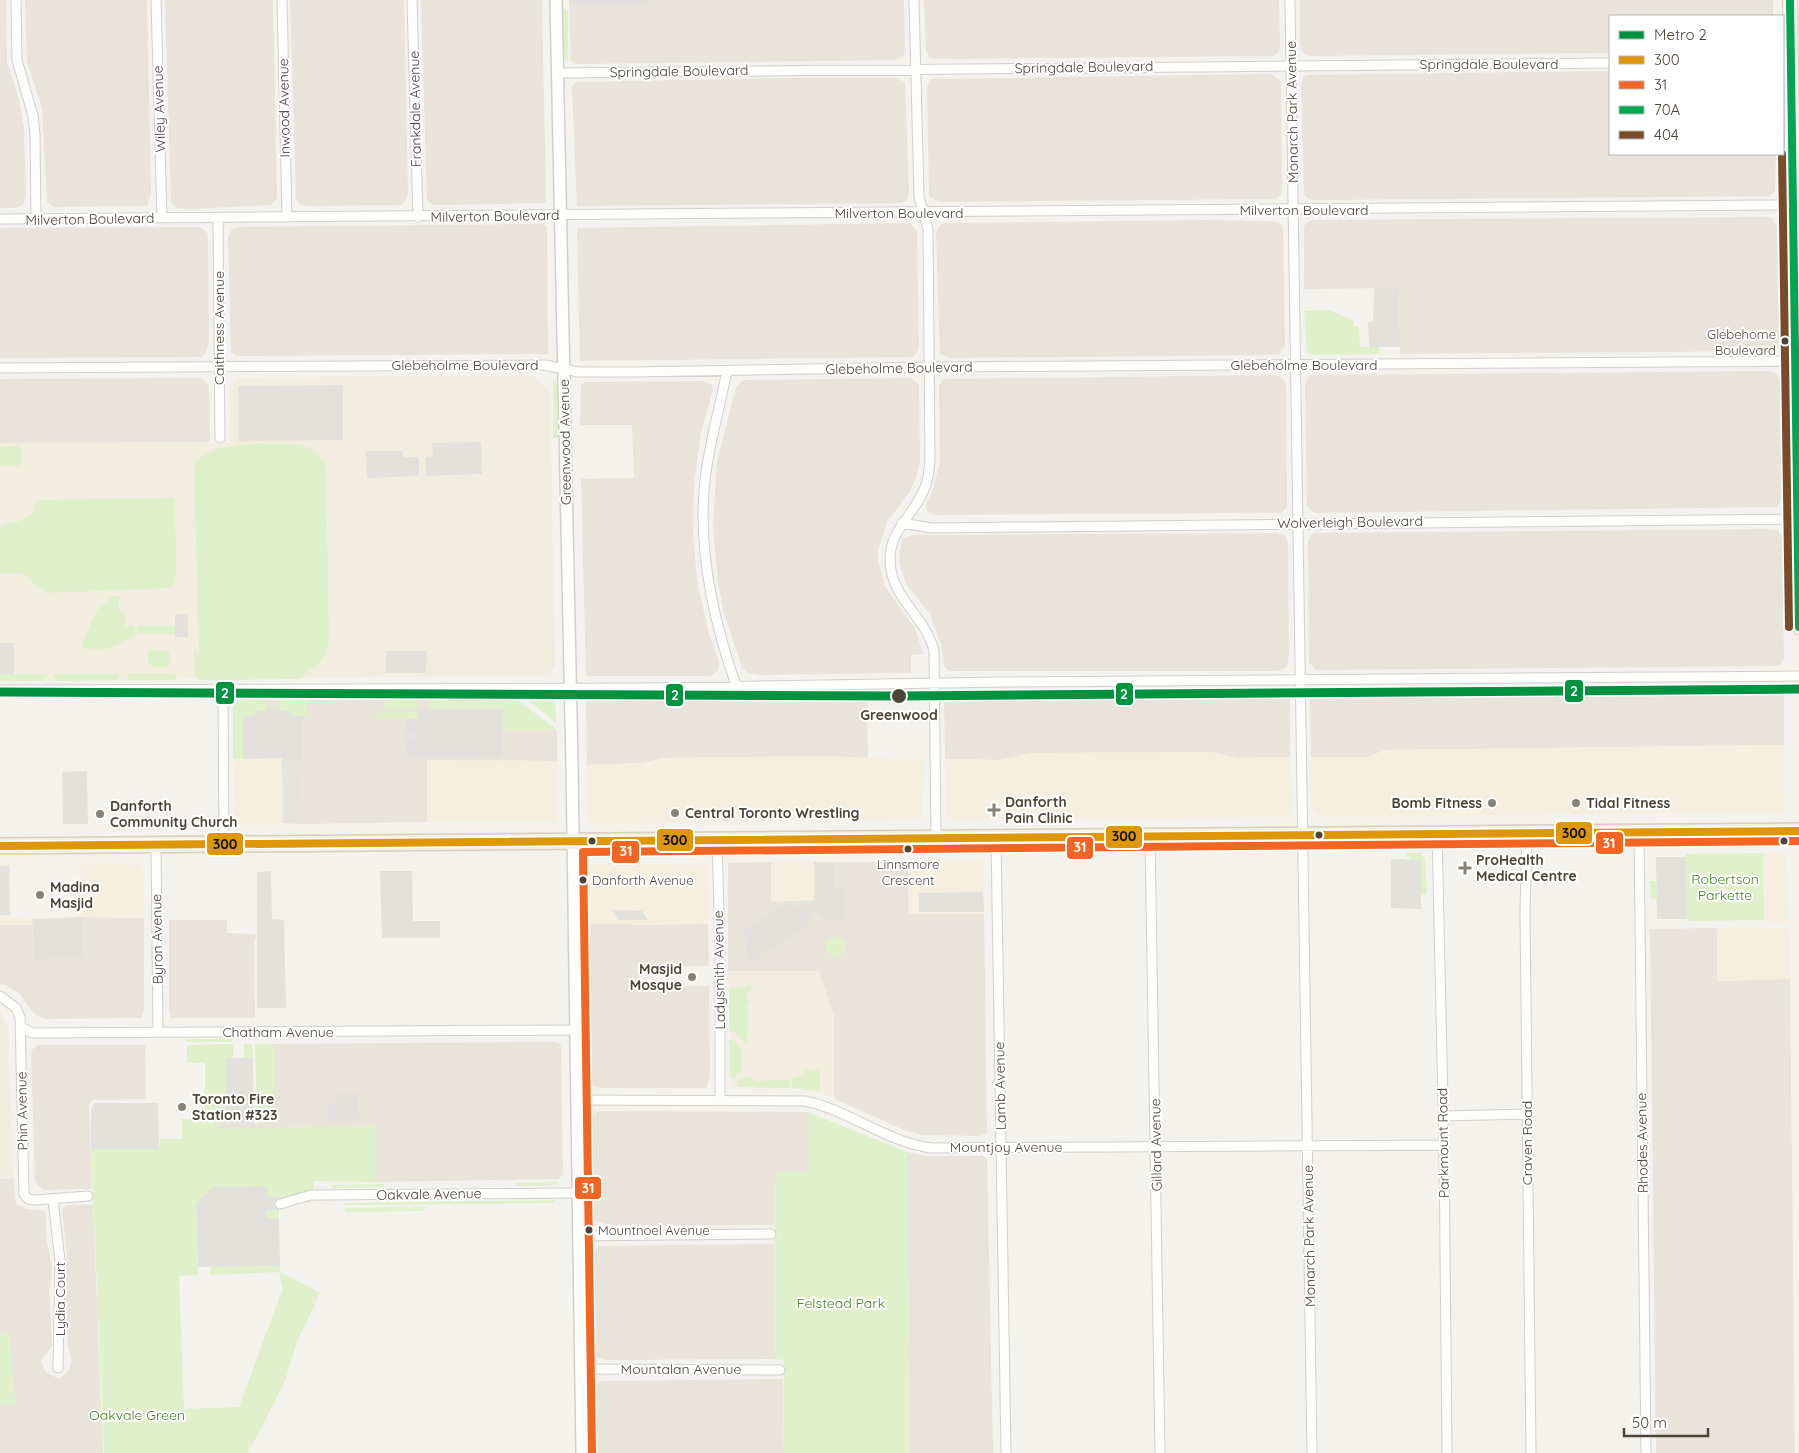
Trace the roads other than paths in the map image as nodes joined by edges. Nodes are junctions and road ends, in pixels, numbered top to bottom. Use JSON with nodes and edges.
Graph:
{"nodes":[{"id":1,"x":16,"y":0,"type":"edge"},
{"id":2,"x":156,"y":0,"type":"edge"},
{"id":3,"x":282,"y":0,"type":"edge"},
{"id":4,"x":412,"y":0,"type":"edge"},
{"id":5,"x":556,"y":0,"type":"edge"},
{"id":6,"x":914,"y":0,"type":"edge"},
{"id":7,"x":1290,"y":0,"type":"edge"},
{"id":8,"x":1790,"y":0,"type":"edge"},
{"id":9,"x":1791,"y":61,"type":"edge"},
{"id":10,"x":1609,"y":63,"type":"edge"},
{"id":11,"x":1291,"y":65,"type":"junction"},
{"id":12,"x":916,"y":68,"type":"junction"},
{"id":13,"x":557,"y":73,"type":"junction"},
{"id":14,"x":1796,"y":206,"type":"edge"},
{"id":15,"x":1293,"y":210,"type":"junction"},
{"id":16,"x":923,"y":213,"type":"junction"},
{"id":17,"x":561,"y":215,"type":"junction"},
{"id":18,"x":287,"y":217,"type":"junction"},
{"id":19,"x":418,"y":217,"type":"junction"},
{"id":20,"x":162,"y":218,"type":"junction"},
{"id":21,"x":218,"y":218,"type":"junction"},
{"id":22,"x":0,"y":219,"type":"edge"},
{"id":23,"x":36,"y":220,"type":"junction"},
{"id":24,"x":1797,"y":361,"type":"edge"},
{"id":25,"x":219,"y":366,"type":"junction"},
{"id":26,"x":1295,"y":366,"type":"junction"},
{"id":27,"x":928,"y":367,"type":"junction"},
{"id":28,"x":0,"y":368,"type":"edge"},
{"id":29,"x":564,"y":370,"type":"junction"},
{"id":30,"x":727,"y":371,"type":"junction"},
{"id":31,"x":220,"y":438,"type":"dead end"},
{"id":32,"x":1798,"y":519,"type":"edge"},
{"id":33,"x":1297,"y":522,"type":"junction"},
{"id":34,"x":902,"y":523,"type":"junction"},
{"id":35,"x":1799,"y":627,"type":"edge"},
{"id":36,"x":1799,"y":676,"type":"edge"},
{"id":37,"x":1299,"y":680,"type":"junction"},
{"id":38,"x":934,"y":683,"type":"junction"},
{"id":39,"x":736,"y":685,"type":"junction"},
{"id":40,"x":570,"y":688,"type":"junction"},
{"id":41,"x":0,"y":690,"type":"edge"},
{"id":42,"x":222,"y":690,"type":"junction"},
{"id":43,"x":1799,"y":831,"type":"edge"},
{"id":44,"x":1639,"y":832,"type":"junction"},
{"id":45,"x":1437,"y":834,"type":"junction"},
{"id":46,"x":1527,"y":834,"type":"junction"},
{"id":47,"x":1302,"y":836,"type":"junction"},
{"id":48,"x":1150,"y":837,"type":"junction"},
{"id":49,"x":936,"y":839,"type":"junction"},
{"id":50,"x":996,"y":839,"type":"junction"},
{"id":51,"x":717,"y":841,"type":"junction"},
{"id":52,"x":573,"y":842,"type":"junction"},
{"id":53,"x":224,"y":844,"type":"junction"},
{"id":54,"x":156,"y":845,"type":"junction"},
{"id":55,"x":0,"y":846,"type":"edge"},
{"id":56,"x":0,"y":996,"type":"edge"},
{"id":57,"x":20,"y":1027,"type":"junction"},
{"id":58,"x":576,"y":1030,"type":"junction"},
{"id":59,"x":158,"y":1032,"type":"junction"},
{"id":60,"x":576,"y":1100,"type":"junction"},
{"id":61,"x":720,"y":1100,"type":"junction"},
{"id":62,"x":1527,"y":1114,"type":"junction"},
{"id":63,"x":1443,"y":1116,"type":"junction"},
{"id":64,"x":1444,"y":1145,"type":"junction"},
{"id":65,"x":1308,"y":1146,"type":"junction"},
{"id":66,"x":1001,"y":1147,"type":"junction"},
{"id":67,"x":1156,"y":1148,"type":"junction"},
{"id":68,"x":578,"y":1193,"type":"junction"},
{"id":69,"x":88,"y":1196,"type":"dead end"},
{"id":70,"x":53,"y":1200,"type":"junction"},
{"id":71,"x":280,"y":1204,"type":"dead end"},
{"id":72,"x":771,"y":1234,"type":"dead end"},
{"id":73,"x":579,"y":1236,"type":"junction"},
{"id":74,"x":58,"y":1368,"type":"dead end"},
{"id":75,"x":581,"y":1369,"type":"junction"},
{"id":76,"x":780,"y":1370,"type":"dead end"},
{"id":77,"x":582,"y":1453,"type":"edge"},
{"id":78,"x":1006,"y":1453,"type":"edge"},
{"id":79,"x":1160,"y":1453,"type":"edge"},
{"id":80,"x":1312,"y":1453,"type":"edge"},
{"id":81,"x":1446,"y":1453,"type":"edge"},
{"id":82,"x":1531,"y":1453,"type":"edge"},
{"id":83,"x":1646,"y":1453,"type":"edge"}],
"edges":[{"from":1,"to":23,"type":"street"},
{"from":2,"to":20,"type":"street","name":"Wiley Avenue"},
{"from":3,"to":18,"type":"street","name":"Inwood Avenue"},
{"from":4,"to":19,"type":"street","name":"Frankdale Avenue"},
{"from":5,"to":13,"type":"street","name":"Greenwood Avenue"},
{"from":6,"to":12,"type":"street"},
{"from":7,"to":11,"type":"street","name":"Monarch Park Avenue"},
{"from":8,"to":9,"type":"main road"},
{"from":9,"to":14,"type":"main road"},
{"from":10,"to":11,"type":"street","name":"Springdale Boulevard"},
{"from":11,"to":12,"type":"street","name":"Springdale Boulevard"},
{"from":11,"to":15,"type":"street","name":"Monarch Park Avenue"},
{"from":12,"to":13,"type":"street","name":"Springdale Boulevard"},
{"from":12,"to":16,"type":"street"},
{"from":13,"to":17,"type":"street","name":"Greenwood Avenue"},
{"from":14,"to":15,"type":"street","name":"Milverton Boulevard"},
{"from":14,"to":24,"type":"main road"},
{"from":15,"to":16,"type":"street","name":"Milverton Boulevard"},
{"from":15,"to":26,"type":"street","name":"Monarch Park Avenue"},
{"from":16,"to":17,"type":"street","name":"Milverton Boulevard"},
{"from":16,"to":27,"type":"street"},
{"from":17,"to":19,"type":"street","name":"Milverton Boulevard"},
{"from":17,"to":29,"type":"street","name":"Greenwood Avenue"},
{"from":18,"to":19,"type":"street","name":"Milverton Boulevard"},
{"from":18,"to":21,"type":"street","name":"Milverton Boulevard"},
{"from":20,"to":21,"type":"street","name":"Milverton Boulevard"},
{"from":20,"to":23,"type":"street","name":"Milverton Boulevard"},
{"from":21,"to":25,"type":"street","name":"Caithness Avenue"},
{"from":22,"to":23,"type":"street","name":"Milverton Boulevard"},
{"from":24,"to":26,"type":"street","name":"Glebeholme Boulevard"},
{"from":24,"to":32,"type":"main road"},
{"from":25,"to":28,"type":"street","name":"Glebeholme Boulevard"},
{"from":25,"to":29,"type":"street","name":"Glebeholme Boulevard"},
{"from":25,"to":31,"type":"street","name":"Caithness Avenue"},
{"from":26,"to":27,"type":"street","name":"Glebeholme Boulevard"},
{"from":26,"to":33,"type":"street","name":"Monarch Park Avenue"},
{"from":27,"to":30,"type":"street","name":"Glebeholme Boulevard"},
{"from":27,"to":34,"type":"street"},
{"from":29,"to":30,"type":"street","name":"Glebeholme Boulevard"},
{"from":29,"to":40,"type":"street","name":"Greenwood Avenue"},
{"from":30,"to":39,"type":"street"},
{"from":32,"to":33,"type":"street","name":"Wolverleigh Boulevard"},
{"from":32,"to":35,"type":"main road"},
{"from":33,"to":34,"type":"street","name":"Wolverleigh Boulevard"},
{"from":33,"to":37,"type":"street","name":"Monarch Park Avenue"},
{"from":34,"to":38,"type":"street"},
{"from":36,"to":37,"type":"street"},
{"from":37,"to":38,"type":"street"},
{"from":37,"to":47,"type":"street","name":"Monarch Park Avenue"},
{"from":38,"to":39,"type":"street"},
{"from":38,"to":49,"type":"street"},
{"from":39,"to":40,"type":"street"},
{"from":40,"to":42,"type":"street"},
{"from":40,"to":52,"type":"street","name":"Greenwood Avenue"},
{"from":41,"to":42,"type":"street"},
{"from":42,"to":53,"type":"street"},
{"from":43,"to":44,"type":"main road"},
{"from":44,"to":46,"type":"main road"},
{"from":44,"to":83,"type":"street","name":"Rhodes Avenue"},
{"from":45,"to":46,"type":"main road"},
{"from":45,"to":47,"type":"main road"},
{"from":45,"to":63,"type":"street","name":"Parkmount Road"},
{"from":46,"to":62,"type":"street","name":"Craven Road"},
{"from":47,"to":48,"type":"main road"},
{"from":47,"to":65,"type":"street","name":"Monarch Park Avenue"},
{"from":48,"to":50,"type":"main road"},
{"from":48,"to":67,"type":"street","name":"Gillard Avenue"},
{"from":49,"to":50,"type":"main road"},
{"from":49,"to":51,"type":"main road"},
{"from":50,"to":66,"type":"street","name":"Lamb Avenue"},
{"from":51,"to":52,"type":"main road"},
{"from":51,"to":61,"type":"street","name":"Ladysmith Avenue"},
{"from":52,"to":53,"type":"main road"},
{"from":52,"to":58,"type":"street","name":"Greenwood Avenue"},
{"from":53,"to":54,"type":"main road"},
{"from":54,"to":55,"type":"main road"},
{"from":54,"to":59,"type":"street","name":"Byron Avenue"},
{"from":56,"to":57,"type":"street"},
{"from":57,"to":59,"type":"street","name":"Chatham Avenue"},
{"from":57,"to":70,"type":"street","name":"Phin Avenue"},
{"from":58,"to":59,"type":"street","name":"Chatham Avenue"},
{"from":58,"to":60,"type":"street","name":"Greenwood Avenue"},
{"from":60,"to":61,"type":"street","name":"Mountjoy Avenue"},
{"from":60,"to":68,"type":"street","name":"Greenwood Avenue"},
{"from":61,"to":66,"type":"street","name":"Mountjoy Avenue"},
{"from":62,"to":63,"type":"street"},
{"from":62,"to":82,"type":"street","name":"Craven Road"},
{"from":63,"to":64,"type":"street","name":"Parkmount Road"},
{"from":64,"to":65,"type":"street","name":"Mountjoy Avenue"},
{"from":64,"to":81,"type":"street","name":"Parkmount Road"},
{"from":65,"to":67,"type":"street","name":"Mountjoy Avenue"},
{"from":65,"to":80,"type":"street","name":"Monarch Park Avenue"},
{"from":66,"to":67,"type":"street","name":"Mountjoy Avenue"},
{"from":66,"to":78,"type":"street","name":"Lamb Avenue"},
{"from":67,"to":79,"type":"street","name":"Gillard Avenue"},
{"from":68,"to":71,"type":"street","name":"Oakvale Avenue"},
{"from":68,"to":73,"type":"street","name":"Greenwood Avenue"},
{"from":69,"to":70,"type":"street"},
{"from":70,"to":74,"type":"street","name":"Lydia Court"},
{"from":72,"to":73,"type":"street"},
{"from":73,"to":75,"type":"street","name":"Greenwood Avenue"},
{"from":75,"to":76,"type":"street","name":"Mountalan Avenue"},
{"from":75,"to":77,"type":"street","name":"Greenwood Avenue"}]}
